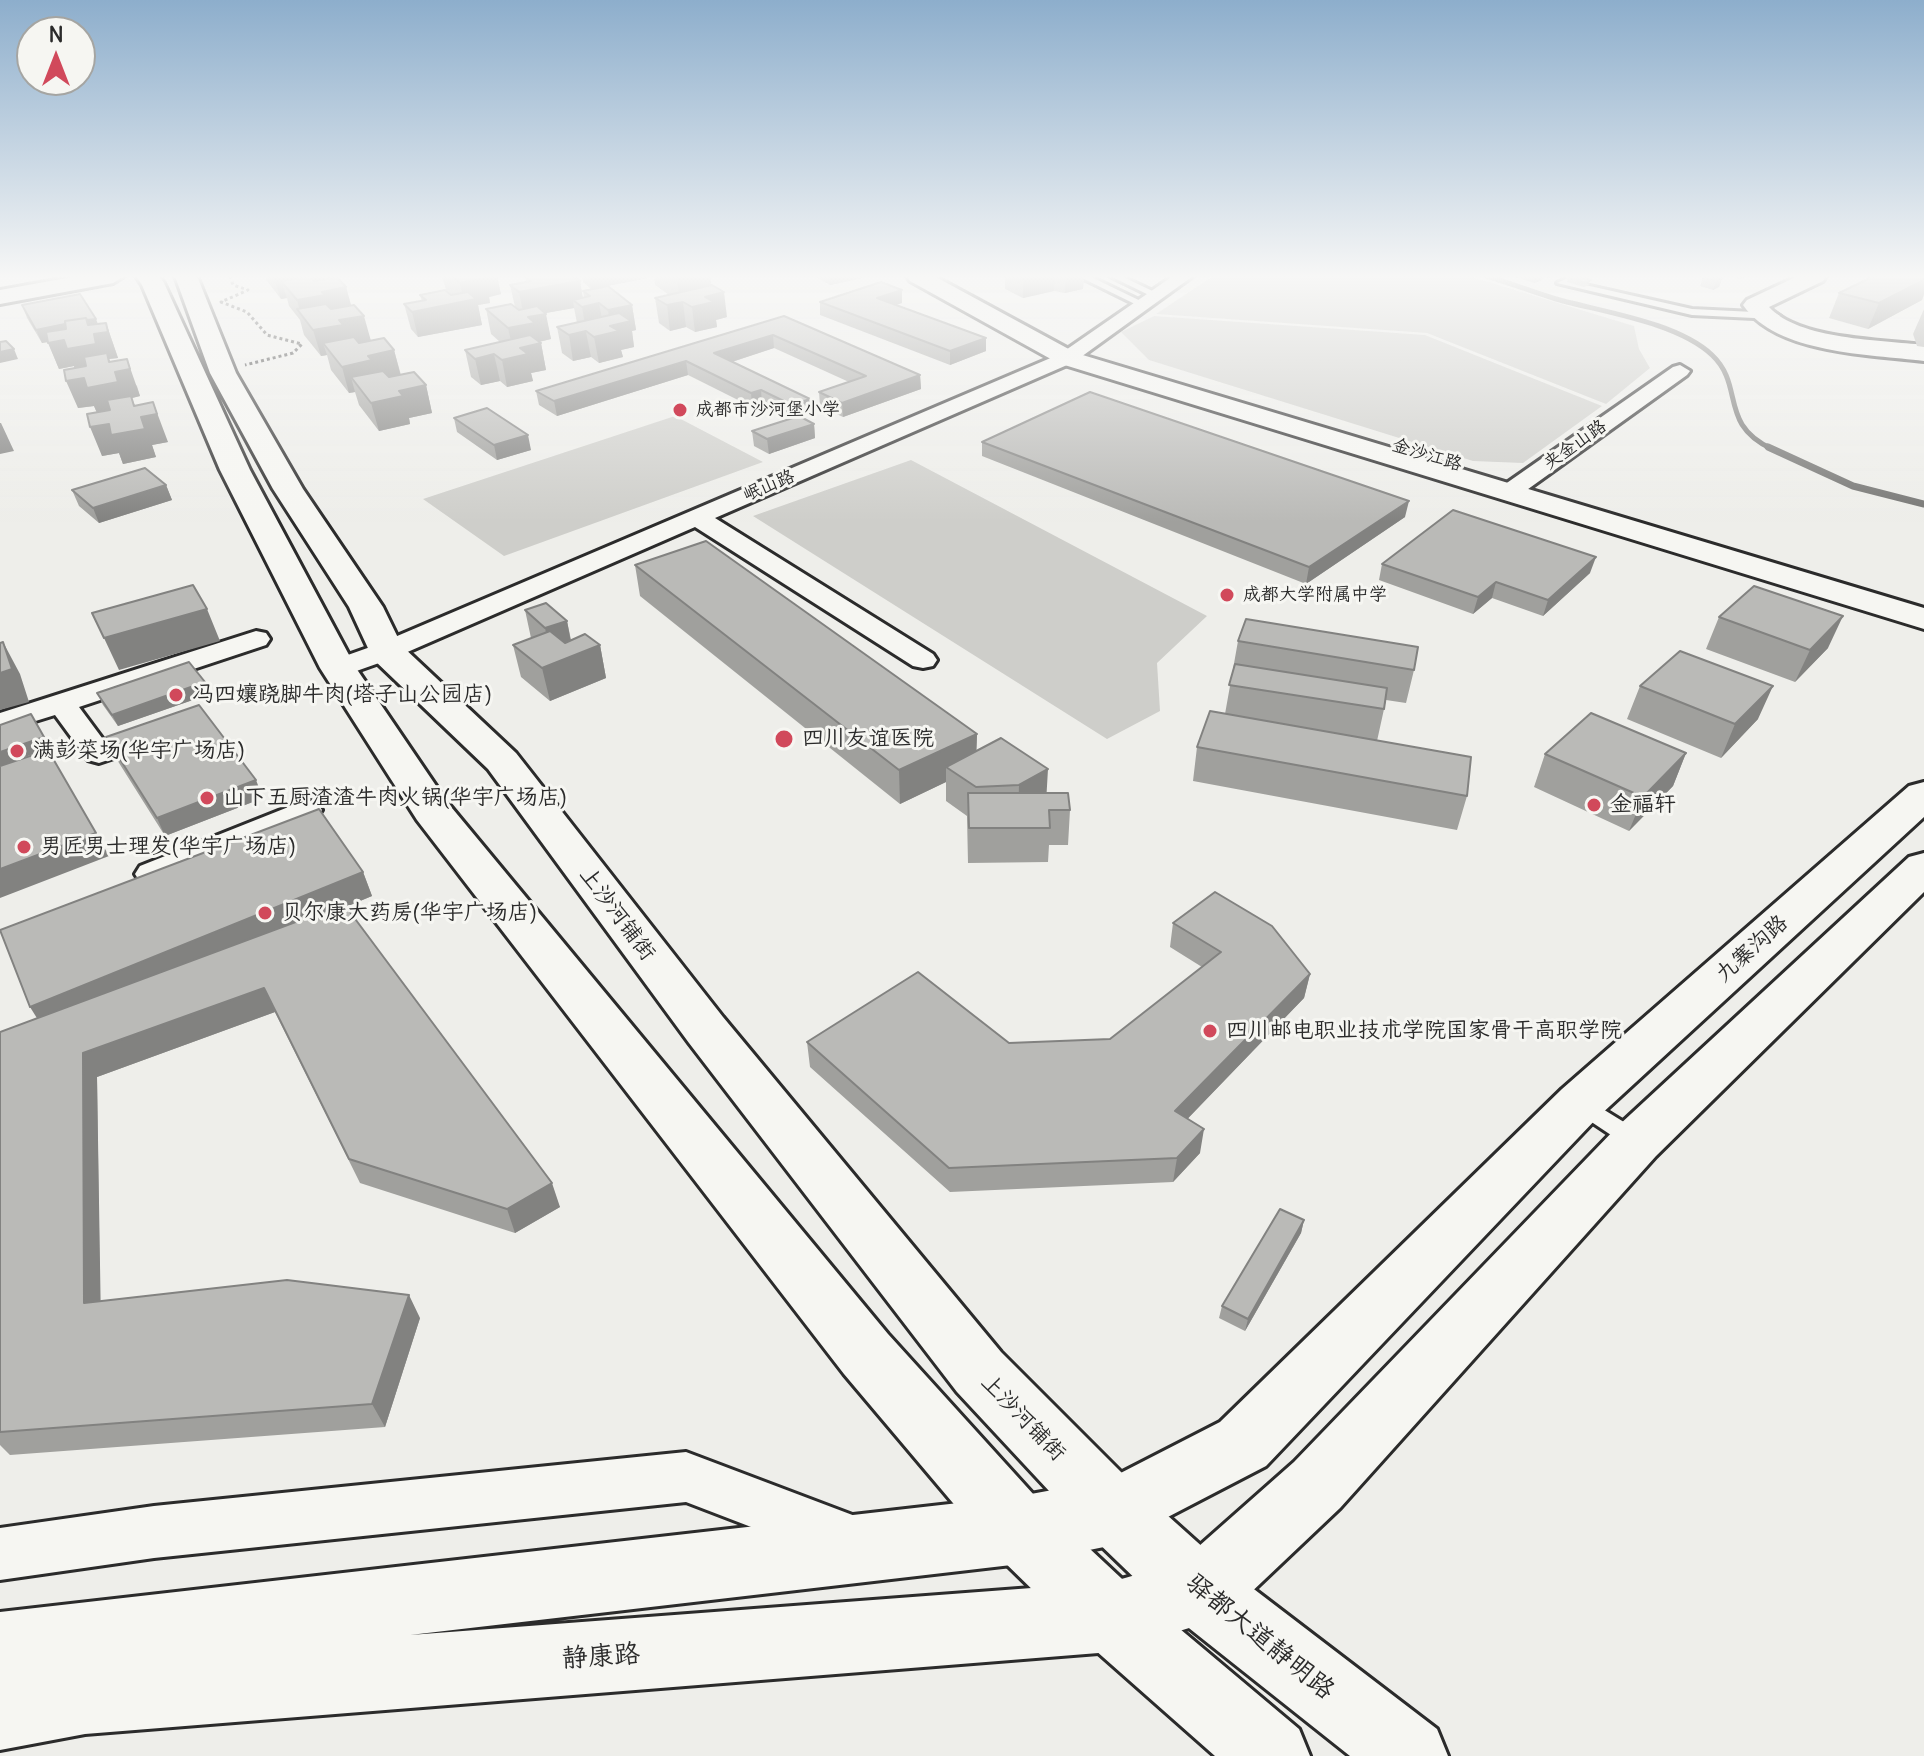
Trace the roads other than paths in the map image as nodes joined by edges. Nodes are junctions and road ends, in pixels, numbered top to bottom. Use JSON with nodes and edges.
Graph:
{"nodes":[{"id":1,"x":186,"y":358,"type":"edge"},
{"id":2,"x":217,"y":358,"type":"edge"},
{"id":3,"x":1063,"y":358,"type":"edge"},
{"id":4,"x":1096,"y":358,"type":"edge"},
{"id":5,"x":1680,"y":371,"type":"dead end"},
{"id":6,"x":1515,"y":488,"type":"junction"},
{"id":7,"x":696,"y":517,"type":"junction"},
{"id":8,"x":1924,"y":604,"type":"edge"},
{"id":9,"x":1924,"y":619,"type":"edge"},
{"id":10,"x":256,"y":639,"type":"dead end"},
{"id":11,"x":386,"y":651,"type":"junction"},
{"id":12,"x":923,"y":660,"type":"dead end"},
{"id":13,"x":338,"y":668,"type":"junction"},
{"id":14,"x":61,"y":703,"type":"junction"},
{"id":15,"x":0,"y":723,"type":"edge"},
{"id":16,"x":154,"y":735,"type":"edge"},
{"id":17,"x":1924,"y":795,"type":"edge"},
{"id":18,"x":306,"y":810,"type":"edge"},
{"id":19,"x":1924,"y":867,"type":"edge"},
{"id":20,"x":117,"y":889,"type":"edge"},
{"id":21,"x":1580,"y":1103,"type":"junction"},
{"id":22,"x":1637,"y":1141,"type":"junction"},
{"id":23,"x":1114,"y":1512,"type":"junction"},
{"id":24,"x":1020,"y":1530,"type":"junction"},
{"id":25,"x":871,"y":1547,"type":"junction"},
{"id":26,"x":0,"y":1554,"type":"edge"},
{"id":27,"x":1200,"y":1592,"type":"junction"},
{"id":28,"x":1111,"y":1617,"type":"junction"},
{"id":29,"x":0,"y":1648,"type":"edge"},
{"id":30,"x":0,"y":1713,"type":"edge"},
{"id":31,"x":1272,"y":1756,"type":"edge"},
{"id":32,"x":1410,"y":1756,"type":"edge"}],
"edges":[{"from":1,"to":13,"type":"main road"},
{"from":2,"to":11,"type":"main road","name":"上沙河铺街"},
{"from":3,"to":7,"type":"street","name":"岷山路"},
{"from":4,"to":6,"type":"main road","name":"金沙江路"},
{"from":5,"to":6,"type":"street","name":"夹金山路"},
{"from":6,"to":8,"type":"main road","name":"金沙江路"},
{"from":6,"to":9,"type":"main road","name":"金沙江路"},
{"from":7,"to":11,"type":"street","name":"岷山路"},
{"from":7,"to":12,"type":"street"},
{"from":10,"to":14,"type":"street"},
{"from":11,"to":13,"type":"street","name":"岷山路"},
{"from":11,"to":23,"type":"main road","name":"上沙河铺街"},
{"from":13,"to":24,"type":"main road"},
{"from":14,"to":15,"type":"street"},
{"from":14,"to":16,"type":"street"},
{"from":17,"to":21,"type":"main road","name":"九寨沟路"},
{"from":18,"to":20,"type":"street"},
{"from":19,"to":22,"type":"main road"},
{"from":21,"to":22,"type":"lane"},
{"from":21,"to":23,"type":"main road","name":"九寨沟路"},
{"from":22,"to":27,"type":"main road"},
{"from":23,"to":24,"type":"main road"},
{"from":23,"to":27,"type":"main road","name":"驿都大道静明路"},
{"from":24,"to":25,"type":"main road"},
{"from":24,"to":28,"type":"main road"},
{"from":25,"to":26,"type":"street"},
{"from":25,"to":29,"type":"main road"},
{"from":27,"to":28,"type":"main road","name":"静康路"},
{"from":27,"to":32,"type":"main road","name":"驿都大道静明路"},
{"from":28,"to":30,"type":"main road","name":"静康路"},
{"from":28,"to":31,"type":"main road"}]}
